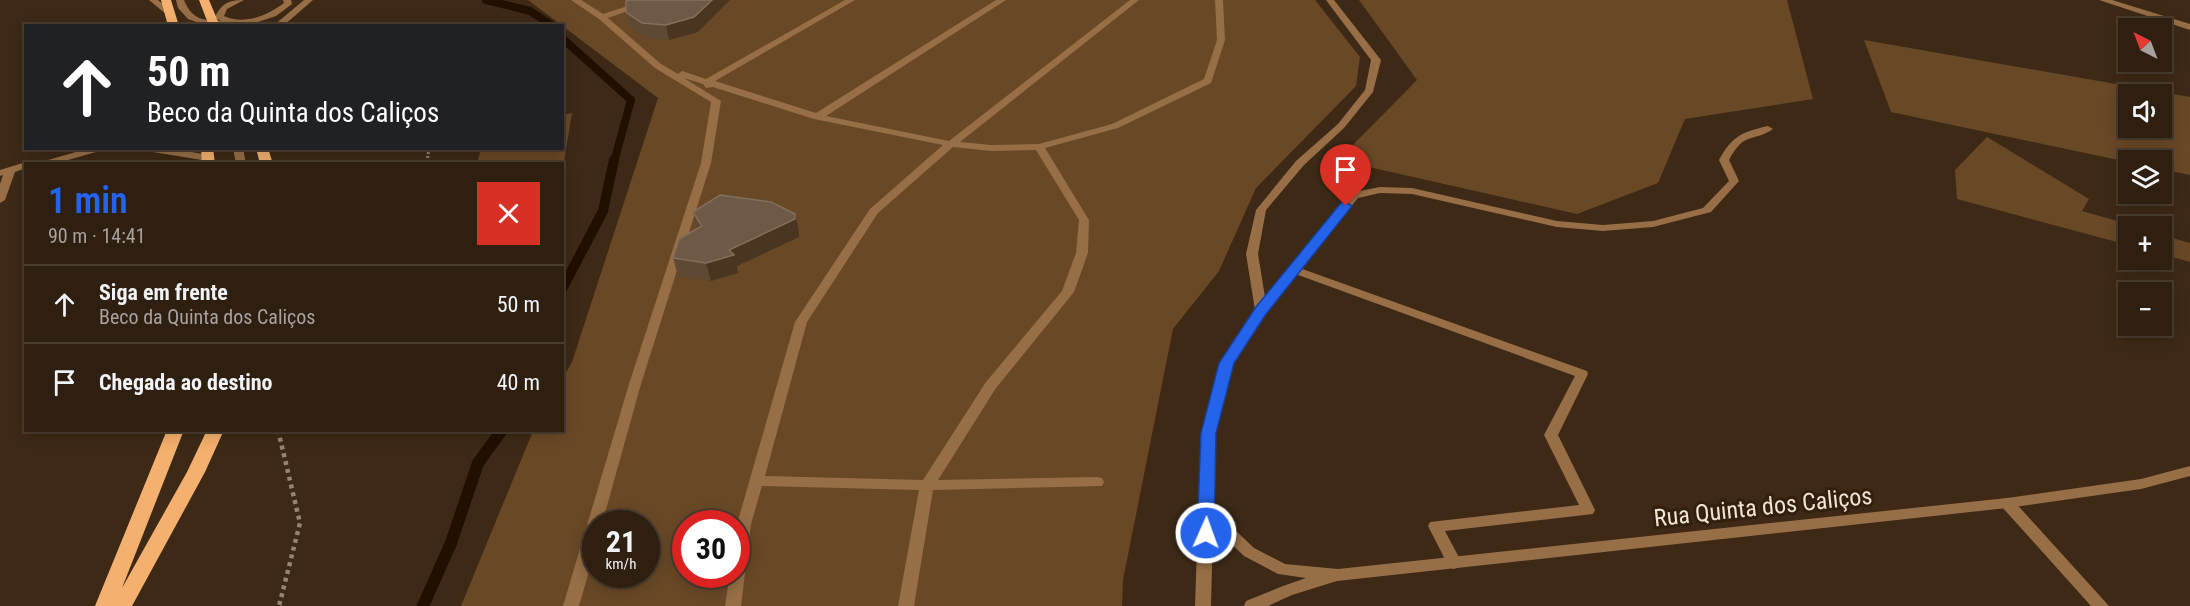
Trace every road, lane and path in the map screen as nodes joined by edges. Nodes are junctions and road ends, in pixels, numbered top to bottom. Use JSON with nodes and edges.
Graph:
{"nodes":[{"id":1,"x":153,"y":0,"type":"edge"},
{"id":2,"x":166,"y":0,"type":"edge"},
{"id":3,"x":180,"y":0,"type":"edge"},
{"id":4,"x":204,"y":0,"type":"edge"},
{"id":5,"x":240,"y":0,"type":"edge"},
{"id":6,"x":309,"y":0,"type":"edge"},
{"id":7,"x":575,"y":0,"type":"edge"},
{"id":8,"x":654,"y":0,"type":"edge"},
{"id":9,"x":851,"y":0,"type":"edge"},
{"id":10,"x":1002,"y":0,"type":"edge"},
{"id":11,"x":1135,"y":0,"type":"edge"},
{"id":12,"x":1219,"y":0,"type":"edge"},
{"id":13,"x":1330,"y":0,"type":"edge"},
{"id":14,"x":2103,"y":0,"type":"edge"},
{"id":15,"x":288,"y":2,"type":"edge"},
{"id":16,"x":224,"y":7,"type":"junction"},
{"id":17,"x":170,"y":13,"type":"junction"},
{"id":18,"x":602,"y":17,"type":"junction"},
{"id":19,"x":213,"y":21,"type":"edge"},
{"id":20,"x":243,"y":22,"type":"junction"},
{"id":21,"x":173,"y":24,"type":"edge"},
{"id":22,"x":199,"y":24,"type":"edge"},
{"id":23,"x":278,"y":24,"type":"edge"},
{"id":24,"x":279,"y":24,"type":"edge"},
{"id":25,"x":2190,"y":27,"type":"edge"},
{"id":26,"x":658,"y":66,"type":"junction"},
{"id":27,"x":707,"y":82,"type":"junction"},
{"id":28,"x":716,"y":101,"type":"junction"},
{"id":29,"x":817,"y":117,"type":"junction"},
{"id":30,"x":1768,"y":129,"type":"dead end"},
{"id":31,"x":951,"y":144,"type":"junction"},
{"id":32,"x":1039,"y":147,"type":"junction"},
{"id":33,"x":68,"y":150,"type":"edge"},
{"id":34,"x":97,"y":150,"type":"edge"},
{"id":35,"x":161,"y":150,"type":"edge"},
{"id":36,"x":208,"y":157,"type":"edge"},
{"id":37,"x":35,"y":162,"type":"edge"},
{"id":38,"x":47,"y":162,"type":"edge"},
{"id":39,"x":24,"y":166,"type":"edge"},
{"id":40,"x":5,"y":172,"type":"edge"},
{"id":41,"x":0,"y":200,"type":"edge"},
{"id":42,"x":1294,"y":270,"type":"junction"},
{"id":43,"x":1261,"y":310,"type":"junction"},
{"id":44,"x":175,"y":432,"type":"edge"},
{"id":45,"x":215,"y":432,"type":"edge"},
{"id":46,"x":278,"y":432,"type":"edge"},
{"id":47,"x":2190,"y":471,"type":"edge"},
{"id":48,"x":756,"y":481,"type":"junction"},
{"id":49,"x":1097,"y":482,"type":"dead end"},
{"id":50,"x":927,"y":485,"type":"junction"},
{"id":51,"x":2007,"y":503,"type":"junction"},
{"id":52,"x":1207,"y":512,"type":"junction"},
{"id":53,"x":1454,"y":563,"type":"junction"},
{"id":54,"x":1338,"y":575,"type":"junction"},
{"id":55,"x":105,"y":606,"type":"edge"},
{"id":56,"x":122,"y":606,"type":"edge"},
{"id":57,"x":279,"y":606,"type":"edge"},
{"id":58,"x":571,"y":606,"type":"edge"},
{"id":59,"x":733,"y":606,"type":"edge"},
{"id":60,"x":906,"y":606,"type":"edge"},
{"id":61,"x":1203,"y":606,"type":"edge"},
{"id":62,"x":1252,"y":606,"type":"edge"},
{"id":63,"x":2101,"y":606,"type":"edge"}],
"edges":[{"from":1,"to":17,"type":"street"},
{"from":2,"to":17,"type":"main road"},
{"from":3,"to":22,"type":"street"},
{"from":4,"to":19,"type":"main road"},
{"from":5,"to":16,"type":"street"},
{"from":6,"to":24,"type":"street"},
{"from":7,"to":18,"type":"street"},
{"from":8,"to":18,"type":"street"},
{"from":9,"to":27,"type":"street"},
{"from":10,"to":29,"type":"street"},
{"from":11,"to":31,"type":"street"},
{"from":12,"to":32,"type":"street"},
{"from":13,"to":43,"type":"street"},
{"from":14,"to":25,"type":"street"},
{"from":15,"to":20,"type":"street"},
{"from":15,"to":23,"type":"street"},
{"from":16,"to":19,"type":"street"},
{"from":16,"to":20,"type":"street"},
{"from":17,"to":21,"type":"main road"},
{"from":18,"to":26,"type":"street"},
{"from":19,"to":20,"type":"street"},
{"from":26,"to":27,"type":"street"},
{"from":26,"to":28,"type":"street"},
{"from":27,"to":28,"type":"street"},
{"from":27,"to":29,"type":"street"},
{"from":28,"to":58,"type":"street"},
{"from":29,"to":31,"type":"street"},
{"from":30,"to":42,"type":"street"},
{"from":31,"to":32,"type":"street"},
{"from":31,"to":48,"type":"street"},
{"from":32,"to":50,"type":"street"},
{"from":33,"to":37,"type":"street"},
{"from":34,"to":38,"type":"street"},
{"from":35,"to":36,"type":"street"},
{"from":39,"to":40,"type":"street"},
{"from":40,"to":41,"type":"street"},
{"from":42,"to":43,"type":"street"},
{"from":42,"to":53,"type":"street"},
{"from":43,"to":52,"type":"street"},
{"from":44,"to":55,"type":"main road"},
{"from":45,"to":56,"type":"main road"},
{"from":46,"to":57,"type":"path"},
{"from":47,"to":51,"type":"street","name":"Rua Quinta dos Caliços"},
{"from":48,"to":50,"type":"street"},
{"from":48,"to":59,"type":"street"},
{"from":49,"to":50,"type":"street"},
{"from":50,"to":60,"type":"street"},
{"from":51,"to":53,"type":"street","name":"Rua Quinta dos Caliços"},
{"from":51,"to":63,"type":"street"},
{"from":52,"to":54,"type":"street"},
{"from":52,"to":61,"type":"street"},
{"from":53,"to":54,"type":"street","name":"Rua Quinta dos Caliços"},
{"from":54,"to":62,"type":"street"}]}
